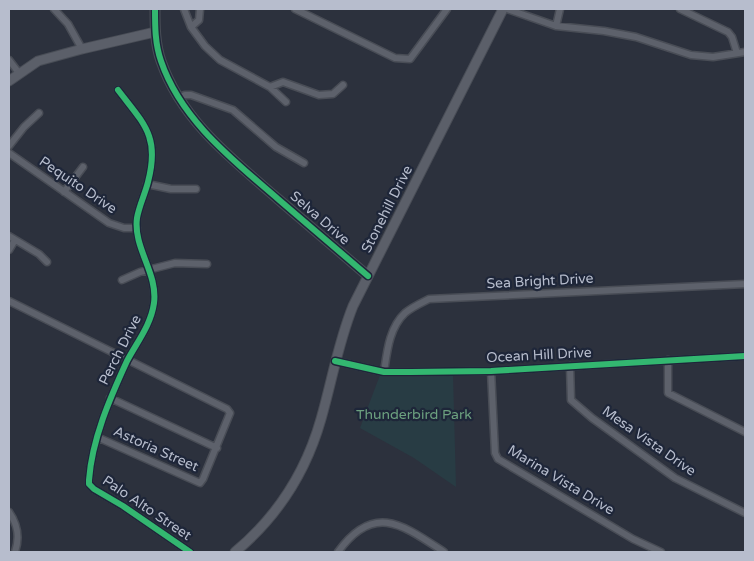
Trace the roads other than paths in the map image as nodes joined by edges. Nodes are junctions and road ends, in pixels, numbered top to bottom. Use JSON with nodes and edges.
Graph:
{"nodes":[{"id":1,"x":54,"y":9,"type":"edge"},
{"id":2,"x":155,"y":9,"type":"edge"},
{"id":3,"x":184,"y":9,"type":"edge"},
{"id":4,"x":200,"y":9,"type":"edge"},
{"id":5,"x":295,"y":9,"type":"edge"},
{"id":6,"x":447,"y":9,"type":"edge"},
{"id":7,"x":505,"y":9,"type":"edge"},
{"id":8,"x":560,"y":9,"type":"edge"},
{"id":9,"x":680,"y":9,"type":"edge"},
{"id":10,"x":308,"y":12,"type":"edge"},
{"id":11,"x":191,"y":26,"type":"junction"},
{"id":12,"x":556,"y":26,"type":"junction"},
{"id":13,"x":155,"y":32,"type":"junction"},
{"id":14,"x":82,"y":49,"type":"junction"},
{"id":15,"x":745,"y":52,"type":"edge"},
{"id":16,"x":737,"y":53,"type":"junction"},
{"id":17,"x":9,"y":60,"type":"edge"},
{"id":18,"x":19,"y":73,"type":"junction"},
{"id":19,"x":9,"y":81,"type":"edge"},
{"id":20,"x":342,"y":85,"type":"dead end"},
{"id":21,"x":270,"y":88,"type":"junction"},
{"id":22,"x":118,"y":90,"type":"dead end"},
{"id":23,"x":178,"y":98,"type":"junction"},
{"id":24,"x":286,"y":102,"type":"dead end"},
{"id":25,"x":39,"y":113,"type":"dead end"},
{"id":26,"x":9,"y":146,"type":"edge"},
{"id":27,"x":9,"y":153,"type":"edge"},
{"id":28,"x":304,"y":163,"type":"dead end"},
{"id":29,"x":83,"y":167,"type":"dead end"},
{"id":30,"x":147,"y":184,"type":"junction"},
{"id":31,"x":196,"y":189,"type":"dead end"},
{"id":32,"x":64,"y":192,"type":"junction"},
{"id":33,"x":138,"y":228,"type":"junction"},
{"id":34,"x":12,"y":238,"type":"edge"},
{"id":35,"x":9,"y":250,"type":"edge"},
{"id":36,"x":47,"y":262,"type":"dead end"},
{"id":37,"x":207,"y":264,"type":"dead end"},
{"id":38,"x":150,"y":270,"type":"junction"},
{"id":39,"x":368,"y":276,"type":"junction"},
{"id":40,"x":122,"y":280,"type":"dead end"},
{"id":41,"x":745,"y":284,"type":"edge"},
{"id":42,"x":9,"y":301,"type":"edge"},
{"id":43,"x":745,"y":356,"type":"edge"},
{"id":44,"x":128,"y":360,"type":"junction"},
{"id":45,"x":668,"y":360,"type":"junction"},
{"id":46,"x":334,"y":361,"type":"junction"},
{"id":47,"x":570,"y":366,"type":"junction"},
{"id":48,"x":491,"y":371,"type":"junction"},
{"id":49,"x":384,"y":372,"type":"junction"},
{"id":50,"x":110,"y":398,"type":"junction"},
{"id":51,"x":745,"y":432,"type":"edge"},
{"id":52,"x":97,"y":437,"type":"junction"},
{"id":53,"x":217,"y":448,"type":"junction"},
{"id":54,"x":90,"y":484,"type":"joint"},
{"id":55,"x":9,"y":512,"type":"edge"},
{"id":56,"x":745,"y":513,"type":"edge"},
{"id":57,"x":15,"y":552,"type":"edge"},
{"id":58,"x":190,"y":552,"type":"edge"},
{"id":59,"x":235,"y":552,"type":"edge"},
{"id":60,"x":338,"y":552,"type":"edge"},
{"id":61,"x":444,"y":552,"type":"edge"},
{"id":62,"x":661,"y":552,"type":"edge"}],
"edges":[{"from":1,"to":14,"type":"street"},
{"from":2,"to":13,"type":"main road","name":"Selva Drive"},
{"from":3,"to":11,"type":"street"},
{"from":4,"to":11,"type":"street"},
{"from":5,"to":10,"type":"street"},
{"from":6,"to":10,"type":"street"},
{"from":7,"to":12,"type":"street"},
{"from":7,"to":39,"type":"main road","name":"Stonehill Drive"},
{"from":8,"to":12,"type":"street"},
{"from":9,"to":16,"type":"street"},
{"from":11,"to":21,"type":"street"},
{"from":12,"to":16,"type":"street"},
{"from":13,"to":14,"type":"main road"},
{"from":13,"to":23,"type":"main road","name":"Selva Drive"},
{"from":14,"to":18,"type":"main road"},
{"from":15,"to":16,"type":"street"},
{"from":17,"to":18,"type":"street"},
{"from":18,"to":19,"type":"main road"},
{"from":20,"to":21,"type":"street"},
{"from":21,"to":24,"type":"street"},
{"from":22,"to":30,"type":"street","name":"Perch Drive"},
{"from":23,"to":28,"type":"street"},
{"from":23,"to":39,"type":"main road","name":"Selva Drive"},
{"from":25,"to":26,"type":"street"},
{"from":27,"to":32,"type":"street","name":"Pequito Drive"},
{"from":29,"to":32,"type":"street"},
{"from":30,"to":31,"type":"street"},
{"from":30,"to":33,"type":"street","name":"Perch Drive"},
{"from":32,"to":33,"type":"street","name":"Pequito Drive"},
{"from":33,"to":38,"type":"street","name":"Perch Drive"},
{"from":34,"to":35,"type":"street"},
{"from":34,"to":36,"type":"street"},
{"from":37,"to":38,"type":"street"},
{"from":38,"to":40,"type":"street"},
{"from":38,"to":44,"type":"street","name":"Perch Drive"},
{"from":39,"to":46,"type":"main road","name":"Stonehill Drive"},
{"from":41,"to":49,"type":"street","name":"Sea Bright Drive"},
{"from":42,"to":44,"type":"street"},
{"from":43,"to":45,"type":"street","name":"Ocean Hill Drive"},
{"from":44,"to":50,"type":"street","name":"Perch Drive"},
{"from":44,"to":53,"type":"street"},
{"from":45,"to":47,"type":"street","name":"Ocean Hill Drive"},
{"from":45,"to":51,"type":"street"},
{"from":46,"to":49,"type":"street","name":"Ocean Hill Drive"},
{"from":46,"to":59,"type":"main road","name":"Stonehill Drive"},
{"from":47,"to":48,"type":"street","name":"Ocean Hill Drive"},
{"from":47,"to":56,"type":"street","name":"Mesa Vista Drive"},
{"from":48,"to":49,"type":"street","name":"Ocean Hill Drive"},
{"from":48,"to":62,"type":"street","name":"Marina Vista Drive"},
{"from":50,"to":52,"type":"street","name":"Perch Drive"},
{"from":50,"to":53,"type":"street"},
{"from":52,"to":53,"type":"street","name":"Astoria Street"},
{"from":52,"to":54,"type":"street","name":"Perch Drive"},
{"from":54,"to":58,"type":"street","name":"Palo Alto Street"},
{"from":55,"to":57,"type":"street"},
{"from":60,"to":61,"type":"street"}]}
